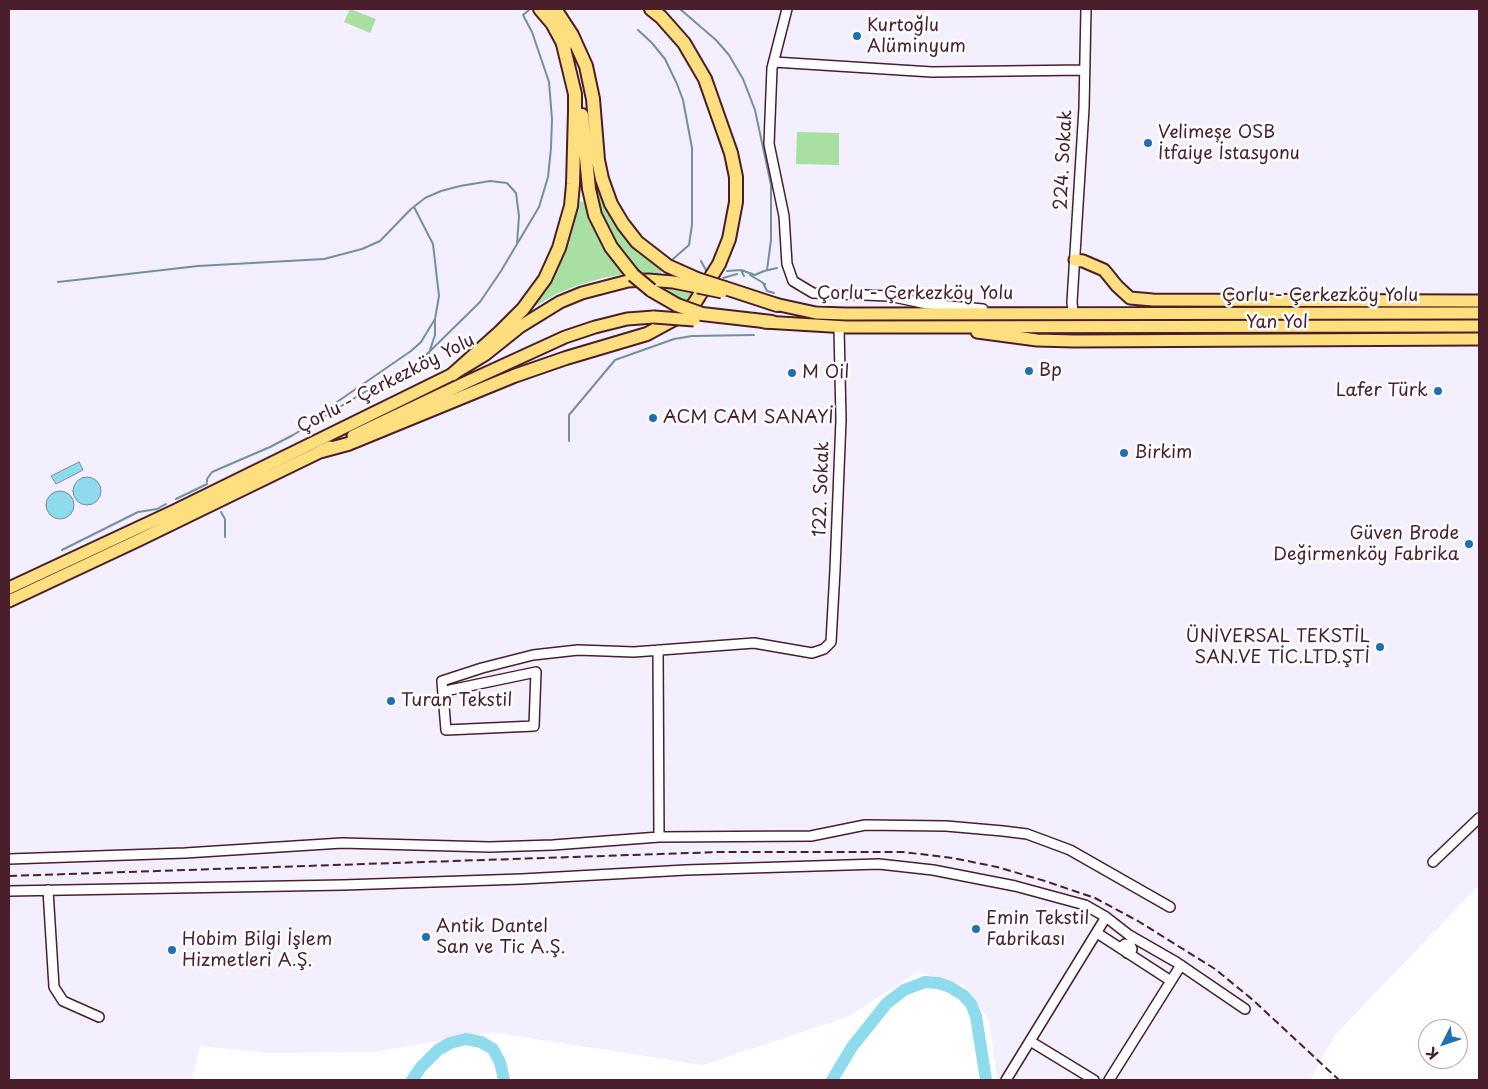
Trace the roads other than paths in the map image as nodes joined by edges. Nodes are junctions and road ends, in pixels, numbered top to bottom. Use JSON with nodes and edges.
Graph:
{"nodes":[{"id":1,"x":540,"y":9,"type":"edge"},
{"id":2,"x":555,"y":9,"type":"edge"},
{"id":3,"x":651,"y":9,"type":"edge"},
{"id":4,"x":787,"y":9,"type":"edge"},
{"id":5,"x":1086,"y":9,"type":"edge"},
{"id":6,"x":562,"y":40,"type":"junction"},
{"id":7,"x":774,"y":62,"type":"junction"},
{"id":8,"x":1084,"y":70,"type":"junction"},
{"id":9,"x":1075,"y":260,"type":"junction"},
{"id":10,"x":698,"y":283,"type":"junction"},
{"id":11,"x":1479,"y":301,"type":"edge"},
{"id":12,"x":777,"y":305,"type":"joint"},
{"id":13,"x":1016,"y":312,"type":"junction"},
{"id":14,"x":1073,"y":313,"type":"junction"},
{"id":15,"x":1479,"y":313,"type":"edge"},
{"id":16,"x":698,"y":317,"type":"junction"},
{"id":17,"x":772,"y":322,"type":"joint"},
{"id":18,"x":945,"y":326,"type":"junction"},
{"id":19,"x":1073,"y":326,"type":"junction"},
{"id":20,"x":1479,"y":326,"type":"edge"},
{"id":21,"x":839,"y":327,"type":"junction"},
{"id":22,"x":1479,"y":339,"type":"edge"},
{"id":23,"x":1074,"y":341,"type":"junction"},
{"id":24,"x":453,"y":374,"type":"junction"},
{"id":25,"x":322,"y":451,"type":"junction"},
{"id":26,"x":9,"y":588,"type":"edge"},
{"id":27,"x":9,"y":600,"type":"edge"},
{"id":28,"x":658,"y":650,"type":"junction"},
{"id":29,"x":443,"y":694,"type":"junction"},
{"id":30,"x":1479,"y":818,"type":"edge"},
{"id":31,"x":659,"y":837,"type":"junction"},
{"id":32,"x":9,"y":859,"type":"edge"},
{"id":33,"x":1433,"y":862,"type":"dead end"},
{"id":34,"x":48,"y":890,"type":"junction"},
{"id":35,"x":9,"y":891,"type":"edge"},
{"id":36,"x":1170,"y":907,"type":"dead end"},
{"id":37,"x":1106,"y":917,"type":"junction"},
{"id":38,"x":1097,"y":933,"type":"junction"},
{"id":39,"x":1181,"y":965,"type":"junction"},
{"id":40,"x":1171,"y":981,"type":"junction"},
{"id":41,"x":1245,"y":1009,"type":"dead end"},
{"id":42,"x":99,"y":1018,"type":"dead end"},
{"id":43,"x":1030,"y":1041,"type":"junction"},
{"id":44,"x":1006,"y":1080,"type":"edge"},
{"id":45,"x":1094,"y":1080,"type":"edge"},
{"id":46,"x":1109,"y":1080,"type":"edge"}],
"edges":[{"from":1,"to":6,"type":"highway"},
{"from":2,"to":10,"type":"highway"},
{"from":3,"to":25,"type":"highway"},
{"from":4,"to":7,"type":"street"},
{"from":5,"to":8,"type":"street","name":"224. Sokak"},
{"from":6,"to":16,"type":"highway","bridge":true},
{"from":6,"to":24,"type":"highway"},
{"from":7,"to":8,"type":"street"},
{"from":7,"to":13,"type":"street"},
{"from":8,"to":9,"type":"street","name":"224. Sokak"},
{"from":9,"to":11,"type":"main road"},
{"from":9,"to":14,"type":"street","name":"224. Sokak"},
{"from":10,"to":12,"type":"highway","bridge":true},
{"from":10,"to":24,"type":"main road","name":"Çorlu - Çerkezköy Yolu"},
{"from":12,"to":13,"type":"main road","name":"Çorlu - Çerkezköy Yolu"},
{"from":13,"to":14,"type":"main road","name":"Çorlu - Çerkezköy Yolu"},
{"from":14,"to":15,"type":"main road","name":"Çorlu - Çerkezköy Yolu"},
{"from":14,"to":19,"type":"main road"},
{"from":16,"to":17,"type":"highway"},
{"from":16,"to":25,"type":"main road","name":"Çorlu - Çerkezköy Yolu","bridge":true},
{"from":17,"to":21,"type":"main road","name":"Çorlu - Çerkezköy Yolu"},
{"from":18,"to":19,"type":"main road","name":"Çorlu - Çerkezköy Yolu"},
{"from":18,"to":21,"type":"main road","name":"Çorlu - Çerkezköy Yolu"},
{"from":18,"to":23,"type":"main road","name":"Yan Yol"},
{"from":19,"to":20,"type":"main road","name":"Çorlu - Çerkezköy Yolu"},
{"from":19,"to":23,"type":"main road"},
{"from":21,"to":28,"type":"street","name":"122. Sokak"},
{"from":22,"to":23,"type":"main road","name":"Yan Yol"},
{"from":24,"to":26,"type":"main road","name":"Çorlu - Çerkezköy Yolu"},
{"from":25,"to":27,"type":"main road","name":"Çorlu - Çerkezköy Yolu"},
{"from":28,"to":29,"type":"street"},
{"from":28,"to":31,"type":"street"},
{"from":29,"to":29,"type":"street"},
{"from":30,"to":33,"type":"street"},
{"from":31,"to":32,"type":"street"},
{"from":31,"to":36,"type":"street"},
{"from":34,"to":35,"type":"street"},
{"from":34,"to":37,"type":"street"},
{"from":34,"to":42,"type":"street"},
{"from":37,"to":38,"type":"street"},
{"from":37,"to":39,"type":"street"},
{"from":38,"to":40,"type":"street"},
{"from":38,"to":43,"type":"street"},
{"from":39,"to":40,"type":"street"},
{"from":39,"to":41,"type":"street"},
{"from":40,"to":46,"type":"street"},
{"from":43,"to":44,"type":"street"},
{"from":43,"to":45,"type":"street"}]}
